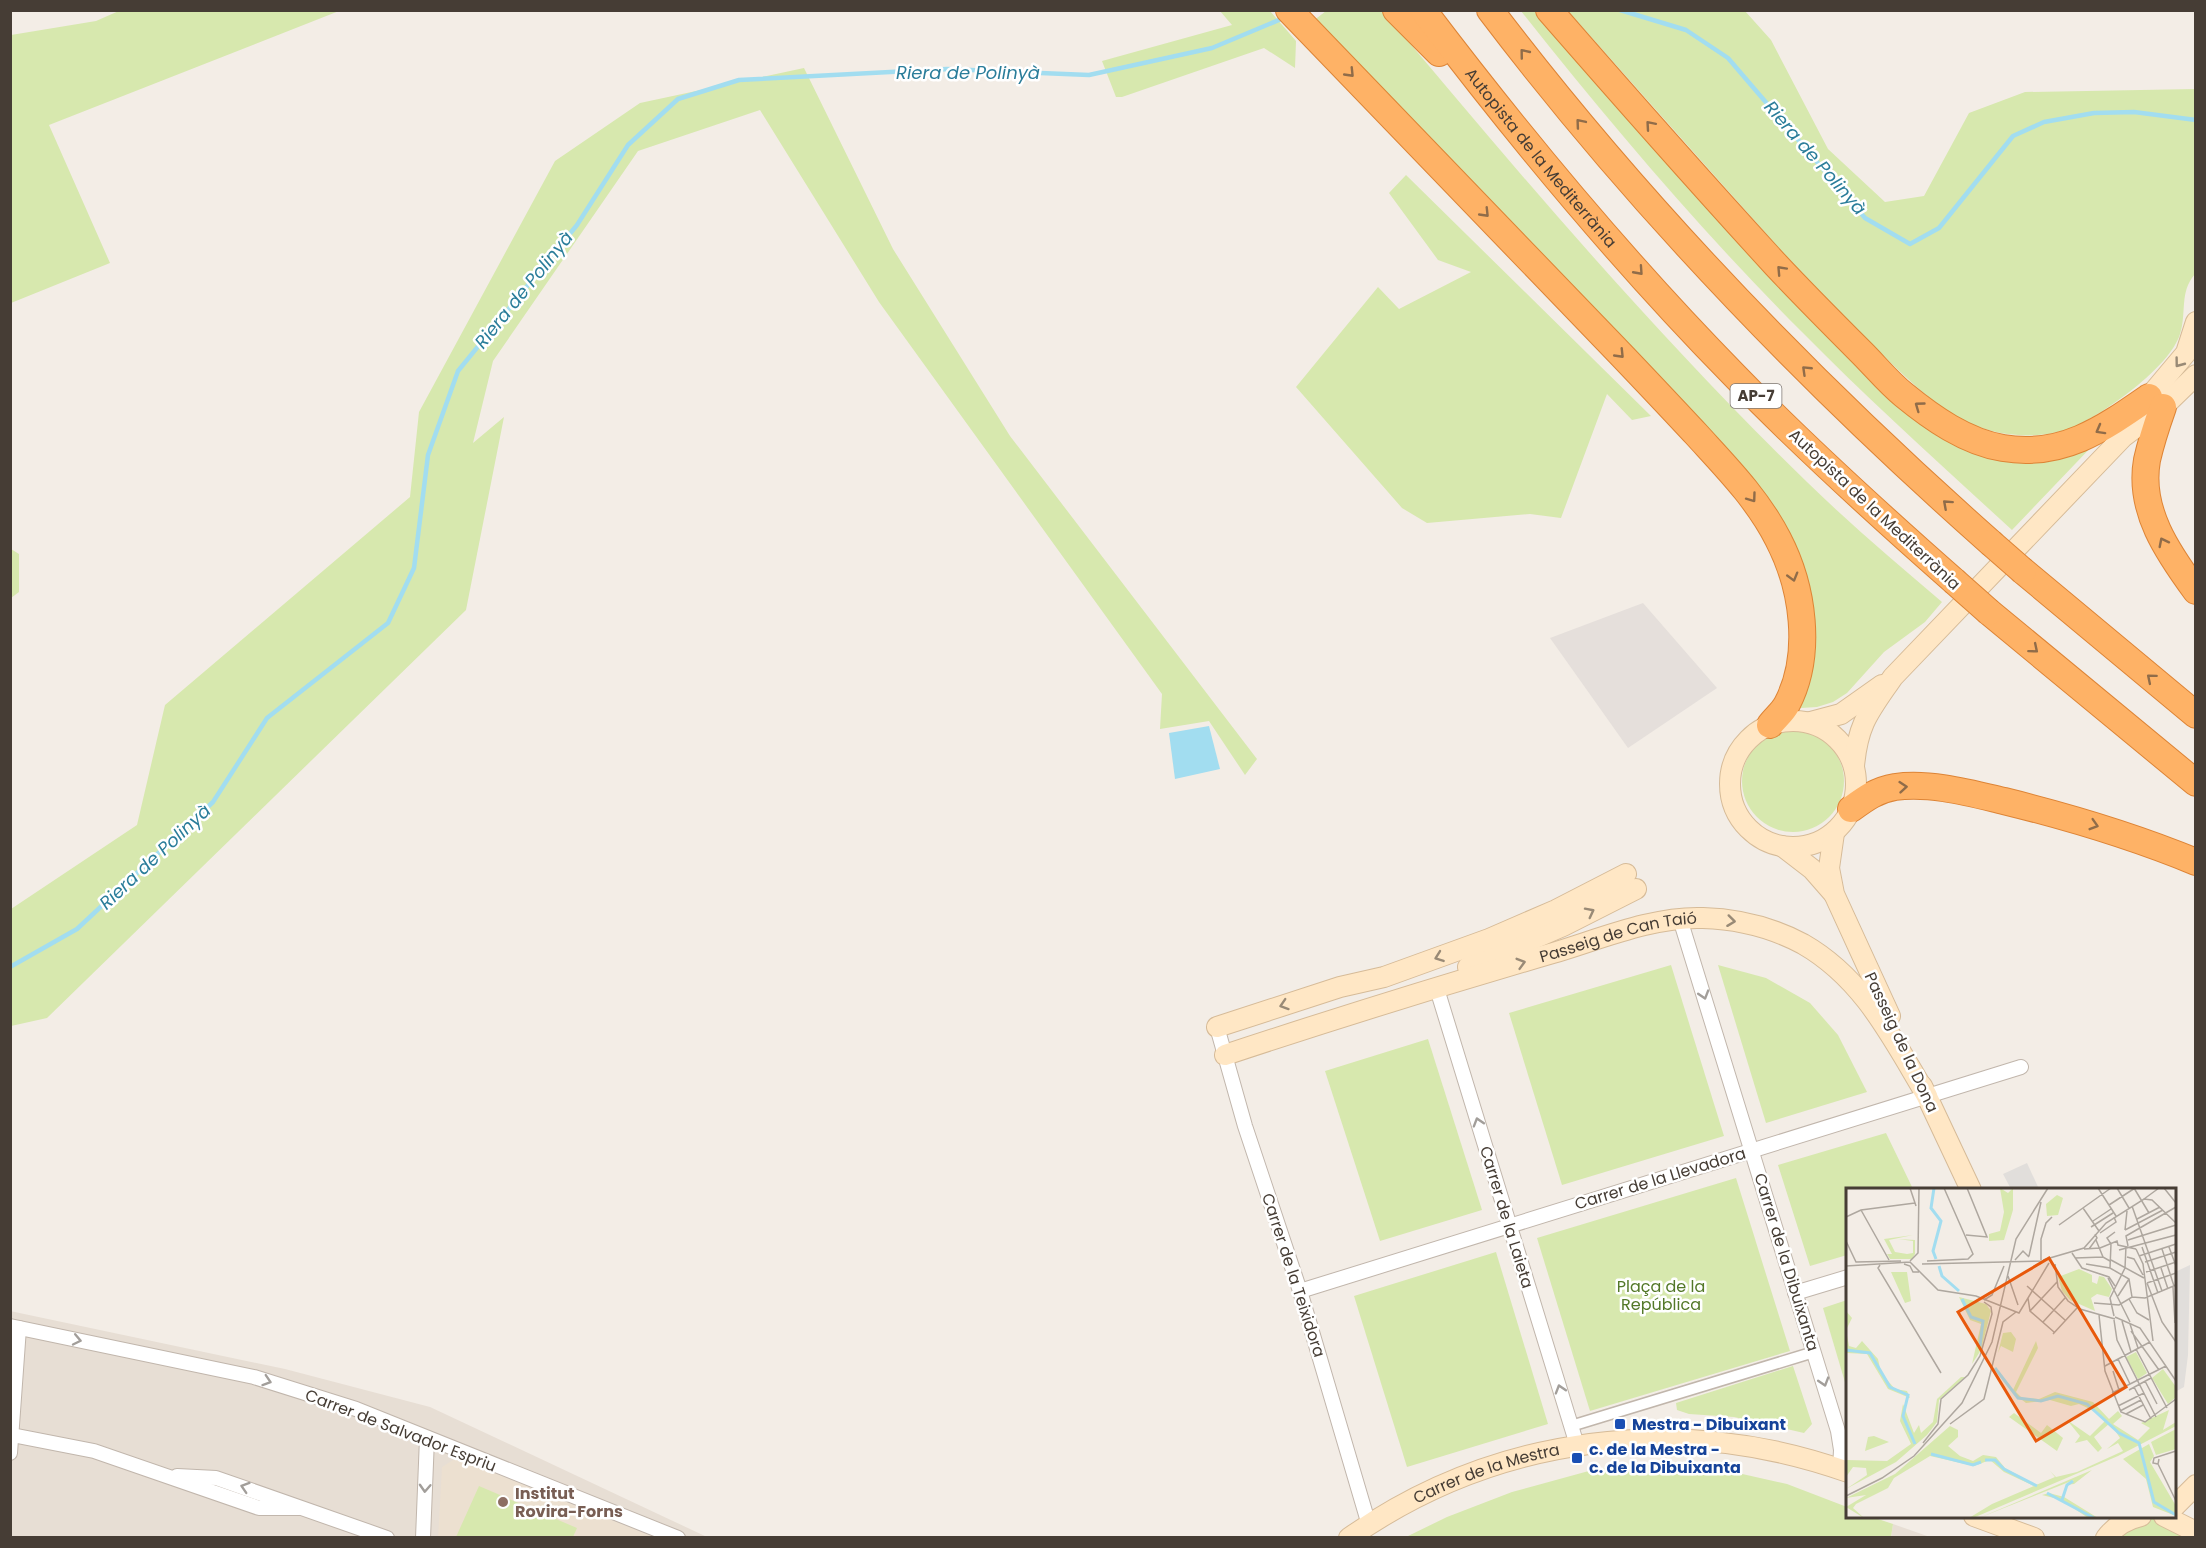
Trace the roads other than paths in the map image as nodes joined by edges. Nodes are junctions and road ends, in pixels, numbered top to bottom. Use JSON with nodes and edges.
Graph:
{"nodes":[{"id":1,"x":1289,"y":10,"type":"edge"},
{"id":2,"x":1396,"y":10,"type":"edge"},
{"id":3,"x":1423,"y":10,"type":"edge"},
{"id":4,"x":1490,"y":10,"type":"edge"},
{"id":5,"x":1549,"y":10,"type":"edge"},
{"id":6,"x":1522,"y":136,"type":"junction"},
{"id":7,"x":2196,"y":304,"type":"edge"},
{"id":8,"x":2196,"y":320,"type":"edge"},
{"id":9,"x":2196,"y":375,"type":"edge"},
{"id":10,"x":2156,"y":402,"type":"junction"},
{"id":11,"x":2196,"y":591,"type":"edge"},
{"id":12,"x":1893,"y":677,"type":"junction"},
{"id":13,"x":2196,"y":715,"type":"edge"},
{"id":14,"x":1811,"y":722,"type":"junction"},
{"id":15,"x":1770,"y":725,"type":"junction"},
{"id":16,"x":1854,"y":766,"type":"junction"},
{"id":17,"x":2196,"y":783,"type":"edge"},
{"id":18,"x":1851,"y":809,"type":"junction"},
{"id":19,"x":1834,"y":833,"type":"junction"},
{"id":20,"x":1782,"y":846,"type":"junction"},
{"id":21,"x":2196,"y":862,"type":"edge"},
{"id":22,"x":1834,"y":894,"type":"junction"},
{"id":23,"x":1680,"y":919,"type":"junction"},
{"id":24,"x":1437,"y":989,"type":"junction"},
{"id":25,"x":1217,"y":1027,"type":"joint"},
{"id":26,"x":1245,"y":1049,"type":"junction"},
{"id":27,"x":1225,"y":1055,"type":"junction"},
{"id":28,"x":2021,"y":1067,"type":"dead end"},
{"id":29,"x":1926,"y":1096,"type":"junction"},
{"id":30,"x":1752,"y":1150,"type":"junction"},
{"id":31,"x":1970,"y":1188,"type":"edge"},
{"id":32,"x":1509,"y":1224,"type":"junction"},
{"id":33,"x":1846,"y":1278,"type":"edge"},
{"id":34,"x":1300,"y":1291,"type":"junction"},
{"id":35,"x":1796,"y":1293,"type":"junction"},
{"id":36,"x":15,"y":1327,"type":"edge"},
{"id":37,"x":1814,"y":1352,"type":"junction"},
{"id":38,"x":12,"y":1406,"type":"edge"},
{"id":39,"x":12,"y":1435,"type":"edge"},
{"id":40,"x":1574,"y":1436,"type":"junction"},
{"id":41,"x":427,"y":1438,"type":"junction"},
{"id":42,"x":10,"y":1453,"type":"edge"},
{"id":43,"x":1844,"y":1471,"type":"edge"},
{"id":44,"x":2196,"y":1485,"type":"edge"},
{"id":45,"x":2176,"y":1507,"type":"edge"},
{"id":46,"x":1979,"y":1518,"type":"edge"},
{"id":47,"x":2135,"y":1518,"type":"edge"},
{"id":48,"x":2168,"y":1518,"type":"edge"},
{"id":49,"x":1369,"y":1525,"type":"junction"},
{"id":50,"x":2111,"y":1528,"type":"edge"},
{"id":51,"x":2196,"y":1532,"type":"edge"},
{"id":52,"x":387,"y":1538,"type":"edge"},
{"id":53,"x":423,"y":1538,"type":"edge"},
{"id":54,"x":678,"y":1538,"type":"edge"},
{"id":55,"x":1348,"y":1538,"type":"edge"},
{"id":56,"x":2034,"y":1538,"type":"edge"}],
"edges":[{"from":1,"to":15,"type":"highway","one_way":true},
{"from":2,"to":6,"type":"highway"},
{"from":3,"to":6,"type":"highway","name":"Autopista de la Mediterrània","number":"AP-7"},
{"from":13,"to":4,"type":"highway","one_way":true,"bridge":true},
{"from":10,"to":5,"type":"highway","one_way":true},
{"from":6,"to":17,"type":"highway","name":"Autopista de la Mediterrània","number":"AP-7","one_way":true,"bridge":true},
{"from":7,"to":8,"type":"main road"},
{"from":8,"to":10,"type":"main road","one_way":true},
{"from":9,"to":10,"type":"main road"},
{"from":11,"to":10,"type":"highway","one_way":true},
{"from":10,"to":12,"type":"main road"},
{"from":12,"to":14,"type":"main road"},
{"from":12,"to":16,"type":"main road"},
{"from":14,"to":15,"type":"main road"},
{"from":14,"to":16,"type":"main road"},
{"from":15,"to":20,"type":"main road"},
{"from":16,"to":18,"type":"main road"},
{"from":18,"to":19,"type":"main road"},
{"from":18,"to":21,"type":"highway","one_way":true},
{"from":19,"to":20,"type":"main road"},
{"from":19,"to":22,"type":"main road","name":"Passeig de la Dona"},
{"from":20,"to":22,"type":"main road","name":"Passeig de la Dona"},
{"from":22,"to":29,"type":"main road","name":"Passeig de la Dona"},
{"from":24,"to":23,"type":"main road","name":"Passeig de Can Taió","one_way":true},
{"from":23,"to":29,"type":"main road","name":"Passeig de Can Taió","one_way":true},
{"from":23,"to":30,"type":"street","name":"Carrer de la Dibuixanta","one_way":true},
{"from":24,"to":26,"type":"main road","name":"Passeig de Can Taió"},
{"from":32,"to":24,"type":"street","name":"Carrer de la Laieta","one_way":true},
{"from":26,"to":25,"type":"main road","name":"Passeig de Can Taió","one_way":true},
{"from":25,"to":27,"type":"street","name":"Carrer de la Teixidora"},
{"from":26,"to":27,"type":"main road","name":"Passeig de Can Taió"},
{"from":27,"to":34,"type":"street","name":"Carrer de la Teixidora"},
{"from":28,"to":29,"type":"street","name":"Carrer de la Llevadora"},
{"from":29,"to":30,"type":"street","name":"Carrer de la Llevadora"},
{"from":29,"to":31,"type":"main road","name":"Passeig de la Dona"},
{"from":30,"to":32,"type":"street","name":"Carrer de la Llevadora"},
{"from":30,"to":35,"type":"street","name":"Carrer de la Dibuixanta"},
{"from":32,"to":34,"type":"street","name":"Carrer de la Llevadora"},
{"from":40,"to":32,"type":"street","name":"Carrer de la Laieta","one_way":true},
{"from":33,"to":35,"type":"street"},
{"from":34,"to":49,"type":"street","name":"Carrer de la Teixidora"},
{"from":35,"to":37,"type":"street","name":"Carrer de la Dibuixanta"},
{"from":36,"to":38,"type":"street"},
{"from":36,"to":41,"type":"street","name":"Carrer de Salvador Espriu","one_way":true},
{"from":37,"to":40,"type":"street"},
{"from":37,"to":43,"type":"street","name":"Carrer de la Dibuixanta","one_way":true},
{"from":38,"to":39,"type":"street"},
{"from":39,"to":42,"type":"street"},
{"from":39,"to":52,"type":"street"},
{"from":40,"to":43,"type":"main road","name":"Carrer de la Mestra"},
{"from":40,"to":49,"type":"main road","name":"Carrer de la Mestra"},
{"from":41,"to":53,"type":"street","one_way":true},
{"from":41,"to":54,"type":"street","name":"Carrer de Salvador Espriu"},
{"from":44,"to":45,"type":"main road"},
{"from":46,"to":56,"type":"main road"},
{"from":47,"to":50,"type":"main road"},
{"from":48,"to":51,"type":"main road"},
{"from":49,"to":55,"type":"main road","name":"Carrer de la Mestra"}]}
